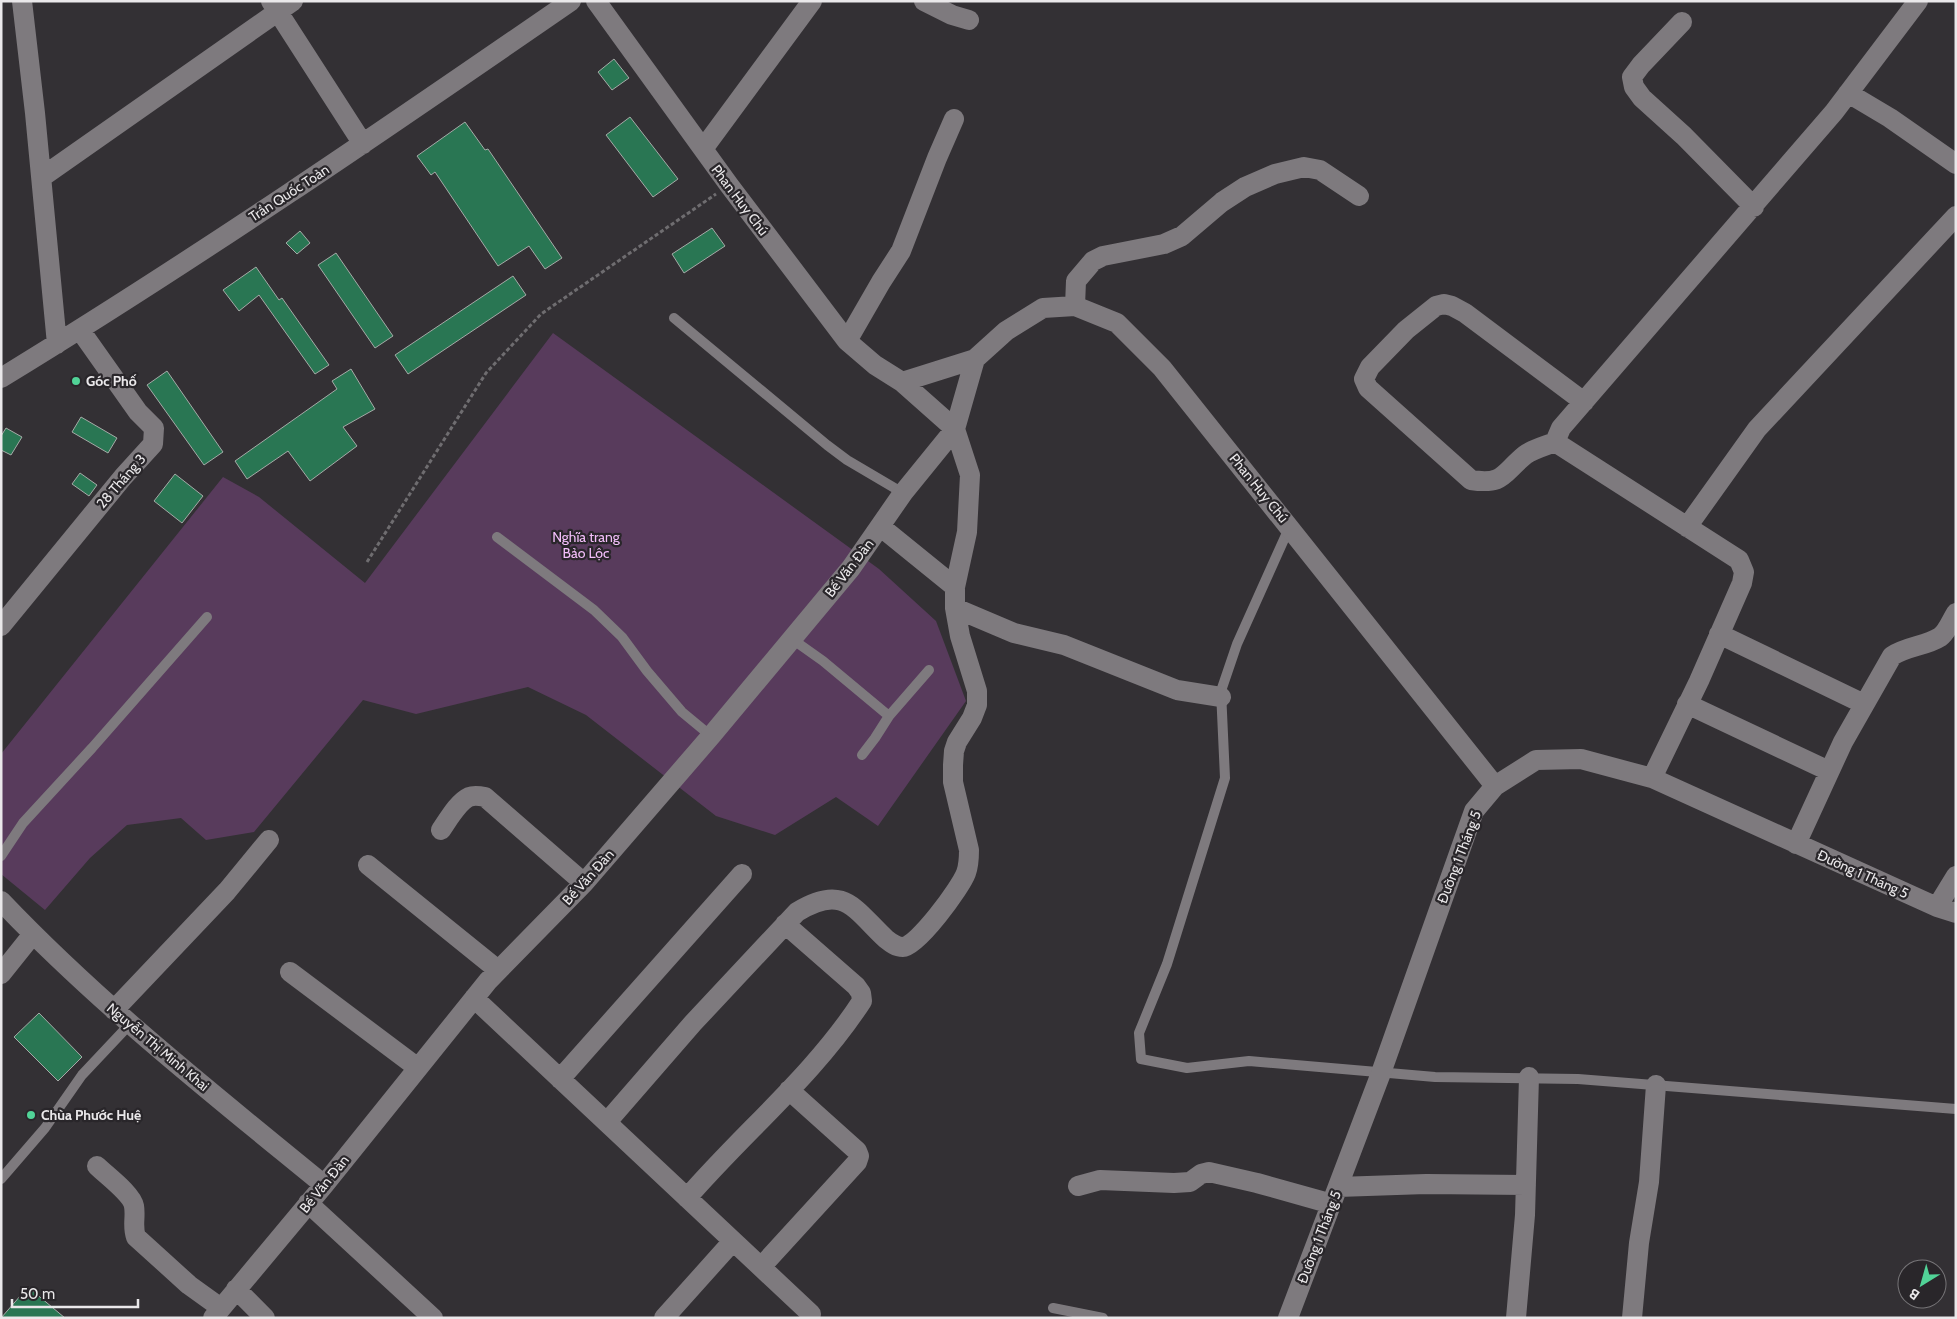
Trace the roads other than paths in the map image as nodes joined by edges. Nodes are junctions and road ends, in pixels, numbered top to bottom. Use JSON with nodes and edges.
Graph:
{"nodes":[{"id":1,"x":22,"y":1,"type":"edge"},
{"id":2,"x":571,"y":1,"type":"edge"},
{"id":3,"x":596,"y":1,"type":"edge"},
{"id":4,"x":812,"y":1,"type":"edge"},
{"id":5,"x":924,"y":1,"type":"edge"},
{"id":6,"x":1918,"y":1,"type":"edge"},
{"id":7,"x":281,"y":5,"type":"edge"},
{"id":8,"x":969,"y":20,"type":"dead end"},
{"id":9,"x":1682,"y":22,"type":"dead end"},
{"id":10,"x":1848,"y":93,"type":"junction"},
{"id":11,"x":954,"y":119,"type":"dead end"},
{"id":12,"x":363,"y":144,"type":"junction"},
{"id":13,"x":703,"y":149,"type":"junction"},
{"id":14,"x":1956,"y":164,"type":"edge"},
{"id":15,"x":42,"y":177,"type":"junction"},
{"id":16,"x":1359,"y":196,"type":"dead end"},
{"id":17,"x":1754,"y":207,"type":"junction"},
{"id":18,"x":1956,"y":216,"type":"edge"},
{"id":19,"x":1075,"y":306,"type":"junction"},
{"id":20,"x":674,"y":318,"type":"dead end"},
{"id":21,"x":80,"y":330,"type":"junction"},
{"id":22,"x":847,"y":341,"type":"junction"},
{"id":23,"x":57,"y":344,"type":"junction"},
{"id":24,"x":975,"y":359,"type":"junction"},
{"id":25,"x":1,"y":378,"type":"edge"},
{"id":26,"x":902,"y":382,"type":"junction"},
{"id":27,"x":1584,"y":402,"type":"junction"},
{"id":28,"x":955,"y":429,"type":"junction"},
{"id":29,"x":1554,"y":442,"type":"junction"},
{"id":30,"x":904,"y":493,"type":"junction"},
{"id":31,"x":1290,"y":526,"type":"junction"},
{"id":32,"x":881,"y":527,"type":"junction"},
{"id":33,"x":1687,"y":527,"type":"junction"},
{"id":34,"x":497,"y":537,"type":"dead end"},
{"id":35,"x":955,"y":587,"type":"junction"},
{"id":36,"x":955,"y":608,"type":"junction"},
{"id":37,"x":1956,"y":614,"type":"edge"},
{"id":38,"x":207,"y":617,"type":"dead end"},
{"id":39,"x":1,"y":626,"type":"edge"},
{"id":40,"x":1720,"y":634,"type":"junction"},
{"id":41,"x":792,"y":639,"type":"junction"},
{"id":42,"x":929,"y":670,"type":"dead end"},
{"id":43,"x":1221,"y":697,"type":"junction"},
{"id":44,"x":1687,"y":704,"type":"junction"},
{"id":45,"x":1864,"y":704,"type":"junction"},
{"id":46,"x":889,"y":716,"type":"junction"},
{"id":47,"x":711,"y":736,"type":"junction"},
{"id":48,"x":862,"y":755,"type":"dead end"},
{"id":49,"x":1830,"y":771,"type":"junction"},
{"id":50,"x":1652,"y":778,"type":"junction"},
{"id":51,"x":1495,"y":786,"type":"junction"},
{"id":52,"x":441,"y":830,"type":"dead end"},
{"id":53,"x":269,"y":840,"type":"dead end"},
{"id":54,"x":1796,"y":844,"type":"junction"},
{"id":55,"x":1,"y":856,"type":"edge"},
{"id":56,"x":368,"y":865,"type":"dead end"},
{"id":57,"x":742,"y":874,"type":"dead end"},
{"id":58,"x":1956,"y":876,"type":"edge"},
{"id":59,"x":584,"y":883,"type":"junction"},
{"id":60,"x":1,"y":901,"type":"edge"},
{"id":61,"x":1946,"y":910,"type":"edge"},
{"id":62,"x":785,"y":924,"type":"junction"},
{"id":63,"x":33,"y":934,"type":"junction"},
{"id":64,"x":498,"y":970,"type":"junction"},
{"id":65,"x":290,"y":972,"type":"dead end"},
{"id":66,"x":1,"y":974,"type":"edge"},
{"id":67,"x":474,"y":998,"type":"junction"},
{"id":68,"x":114,"y":1010,"type":"junction"},
{"id":69,"x":130,"y":1024,"type":"junction"},
{"id":70,"x":418,"y":1068,"type":"junction"},
{"id":71,"x":1381,"y":1073,"type":"junction"},
{"id":72,"x":1530,"y":1077,"type":"junction"},
{"id":73,"x":560,"y":1079,"type":"junction"},
{"id":74,"x":1656,"y":1085,"type":"junction"},
{"id":75,"x":789,"y":1090,"type":"junction"},
{"id":76,"x":1956,"y":1109,"type":"edge"},
{"id":77,"x":607,"y":1122,"type":"junction"},
{"id":78,"x":97,"y":1166,"type":"dead end"},
{"id":79,"x":1,"y":1179,"type":"edge"},
{"id":80,"x":324,"y":1185,"type":"junction"},
{"id":81,"x":1526,"y":1185,"type":"junction"},
{"id":82,"x":1078,"y":1186,"type":"dead end"},
{"id":83,"x":1335,"y":1196,"type":"junction"},
{"id":84,"x":687,"y":1198,"type":"junction"},
{"id":85,"x":308,"y":1203,"type":"junction"},
{"id":86,"x":733,"y":1241,"type":"junction"},
{"id":87,"x":761,"y":1267,"type":"junction"},
{"id":88,"x":236,"y":1289,"type":"junction"},
{"id":89,"x":1053,"y":1308,"type":"dead end"},
{"id":90,"x":217,"y":1313,"type":"edge"},
{"id":91,"x":811,"y":1314,"type":"dead end"},
{"id":92,"x":265,"y":1318,"type":"edge"},
{"id":93,"x":433,"y":1318,"type":"edge"},
{"id":94,"x":664,"y":1318,"type":"edge"},
{"id":95,"x":1104,"y":1318,"type":"edge"},
{"id":96,"x":1288,"y":1318,"type":"edge"},
{"id":97,"x":1516,"y":1318,"type":"edge"},
{"id":98,"x":1632,"y":1318,"type":"edge"}],
"edges":[{"from":1,"to":15,"type":"street"},
{"from":2,"to":12,"type":"street","name":"Trần Quốc Toản"},
{"from":3,"to":13,"type":"street","name":"Phan Huy Chú"},
{"from":4,"to":13,"type":"street"},
{"from":5,"to":8,"type":"street"},
{"from":6,"to":10,"type":"street"},
{"from":7,"to":12,"type":"street"},
{"from":7,"to":15,"type":"street"},
{"from":9,"to":17,"type":"street"},
{"from":10,"to":14,"type":"street"},
{"from":10,"to":17,"type":"street"},
{"from":11,"to":22,"type":"street"},
{"from":12,"to":21,"type":"street","name":"Trần Quốc Toản"},
{"from":13,"to":22,"type":"street","name":"Phan Huy Chú"},
{"from":15,"to":23,"type":"street"},
{"from":16,"to":19,"type":"street"},
{"from":17,"to":27,"type":"street"},
{"from":18,"to":33,"type":"street"},
{"from":19,"to":24,"type":"street","name":"Phan Huy Chú"},
{"from":19,"to":31,"type":"street","name":"Phan Huy Chú"},
{"from":20,"to":30,"type":"lane"},
{"from":21,"to":23,"type":"street","name":"Trần Quốc Toản"},
{"from":21,"to":39,"type":"street","name":"28 Tháng 3"},
{"from":22,"to":26,"type":"street","name":"Phan Huy Chú"},
{"from":23,"to":25,"type":"street","name":"Trần Quốc Toản"},
{"from":24,"to":26,"type":"street"},
{"from":24,"to":28,"type":"street"},
{"from":26,"to":28,"type":"street","name":"Phan Huy Chú"},
{"from":27,"to":29,"type":"street"},
{"from":27,"to":29,"type":"street"},
{"from":28,"to":30,"type":"street","name":"Bế Văn Đàn"},
{"from":28,"to":35,"type":"street"},
{"from":29,"to":33,"type":"street"},
{"from":30,"to":32,"type":"street","name":"Bế Văn Đàn"},
{"from":31,"to":43,"type":"lane"},
{"from":31,"to":51,"type":"street","name":"Phan Huy Chú"},
{"from":32,"to":35,"type":"street"},
{"from":32,"to":41,"type":"street","name":"Bế Văn Đàn"},
{"from":33,"to":40,"type":"street"},
{"from":34,"to":47,"type":"lane"},
{"from":35,"to":36,"type":"street"},
{"from":36,"to":43,"type":"street"},
{"from":36,"to":62,"type":"street"},
{"from":37,"to":45,"type":"street"},
{"from":38,"to":55,"type":"lane"},
{"from":40,"to":44,"type":"street"},
{"from":40,"to":45,"type":"street"},
{"from":41,"to":46,"type":"lane"},
{"from":41,"to":47,"type":"street","name":"Bế Văn Đàn"},
{"from":42,"to":46,"type":"lane"},
{"from":43,"to":71,"type":"lane"},
{"from":44,"to":49,"type":"street"},
{"from":44,"to":50,"type":"street"},
{"from":45,"to":49,"type":"street"},
{"from":46,"to":48,"type":"lane"},
{"from":47,"to":59,"type":"street","name":"Bế Văn Đàn"},
{"from":49,"to":54,"type":"street"},
{"from":50,"to":51,"type":"street","name":"Đường 1 Tháng 5"},
{"from":50,"to":54,"type":"street","name":"Đường 1 Tháng 5"},
{"from":51,"to":71,"type":"street","name":"Đường 1 Tháng 5"},
{"from":52,"to":59,"type":"street"},
{"from":53,"to":68,"type":"street"},
{"from":54,"to":61,"type":"street","name":"Đường 1 Tháng 5"},
{"from":56,"to":64,"type":"street"},
{"from":57,"to":73,"type":"street"},
{"from":58,"to":61,"type":"street"},
{"from":59,"to":64,"type":"street","name":"Bế Văn Đàn"},
{"from":60,"to":63,"type":"street","name":"Nguyễn Thị Minh Khai"},
{"from":62,"to":75,"type":"street"},
{"from":62,"to":77,"type":"street"},
{"from":63,"to":66,"type":"street"},
{"from":63,"to":68,"type":"street","name":"Nguyễn Thị Minh Khai"},
{"from":64,"to":67,"type":"street","name":"Bế Văn Đàn"},
{"from":65,"to":70,"type":"street"},
{"from":67,"to":70,"type":"street","name":"Bế Văn Đàn"},
{"from":67,"to":73,"type":"street"},
{"from":68,"to":69,"type":"street","name":"Nguyễn Thị Minh Khai"},
{"from":69,"to":79,"type":"lane"},
{"from":69,"to":80,"type":"street","name":"Nguyễn Thị Minh Khai"},
{"from":70,"to":80,"type":"street","name":"Bế Văn Đàn"},
{"from":71,"to":72,"type":"lane"},
{"from":71,"to":83,"type":"street","name":"Đường 1 Tháng 5"},
{"from":72,"to":74,"type":"lane"},
{"from":72,"to":81,"type":"street"},
{"from":73,"to":77,"type":"street"},
{"from":74,"to":76,"type":"lane"},
{"from":74,"to":98,"type":"street"},
{"from":75,"to":84,"type":"street"},
{"from":75,"to":87,"type":"street"},
{"from":77,"to":84,"type":"street"},
{"from":78,"to":90,"type":"street"},
{"from":80,"to":85,"type":"street","name":"Bế Văn Đàn"},
{"from":81,"to":83,"type":"street"},
{"from":81,"to":97,"type":"street"},
{"from":82,"to":83,"type":"street"},
{"from":83,"to":96,"type":"street","name":"Đường 1 Tháng 5"},
{"from":84,"to":86,"type":"street"},
{"from":85,"to":88,"type":"street","name":"Bế Văn Đàn"},
{"from":85,"to":93,"type":"street"},
{"from":86,"to":87,"type":"street"},
{"from":86,"to":94,"type":"street"},
{"from":87,"to":91,"type":"street"},
{"from":88,"to":90,"type":"street","name":"Bế Văn Đàn"},
{"from":88,"to":92,"type":"street"},
{"from":89,"to":95,"type":"lane"}]}
